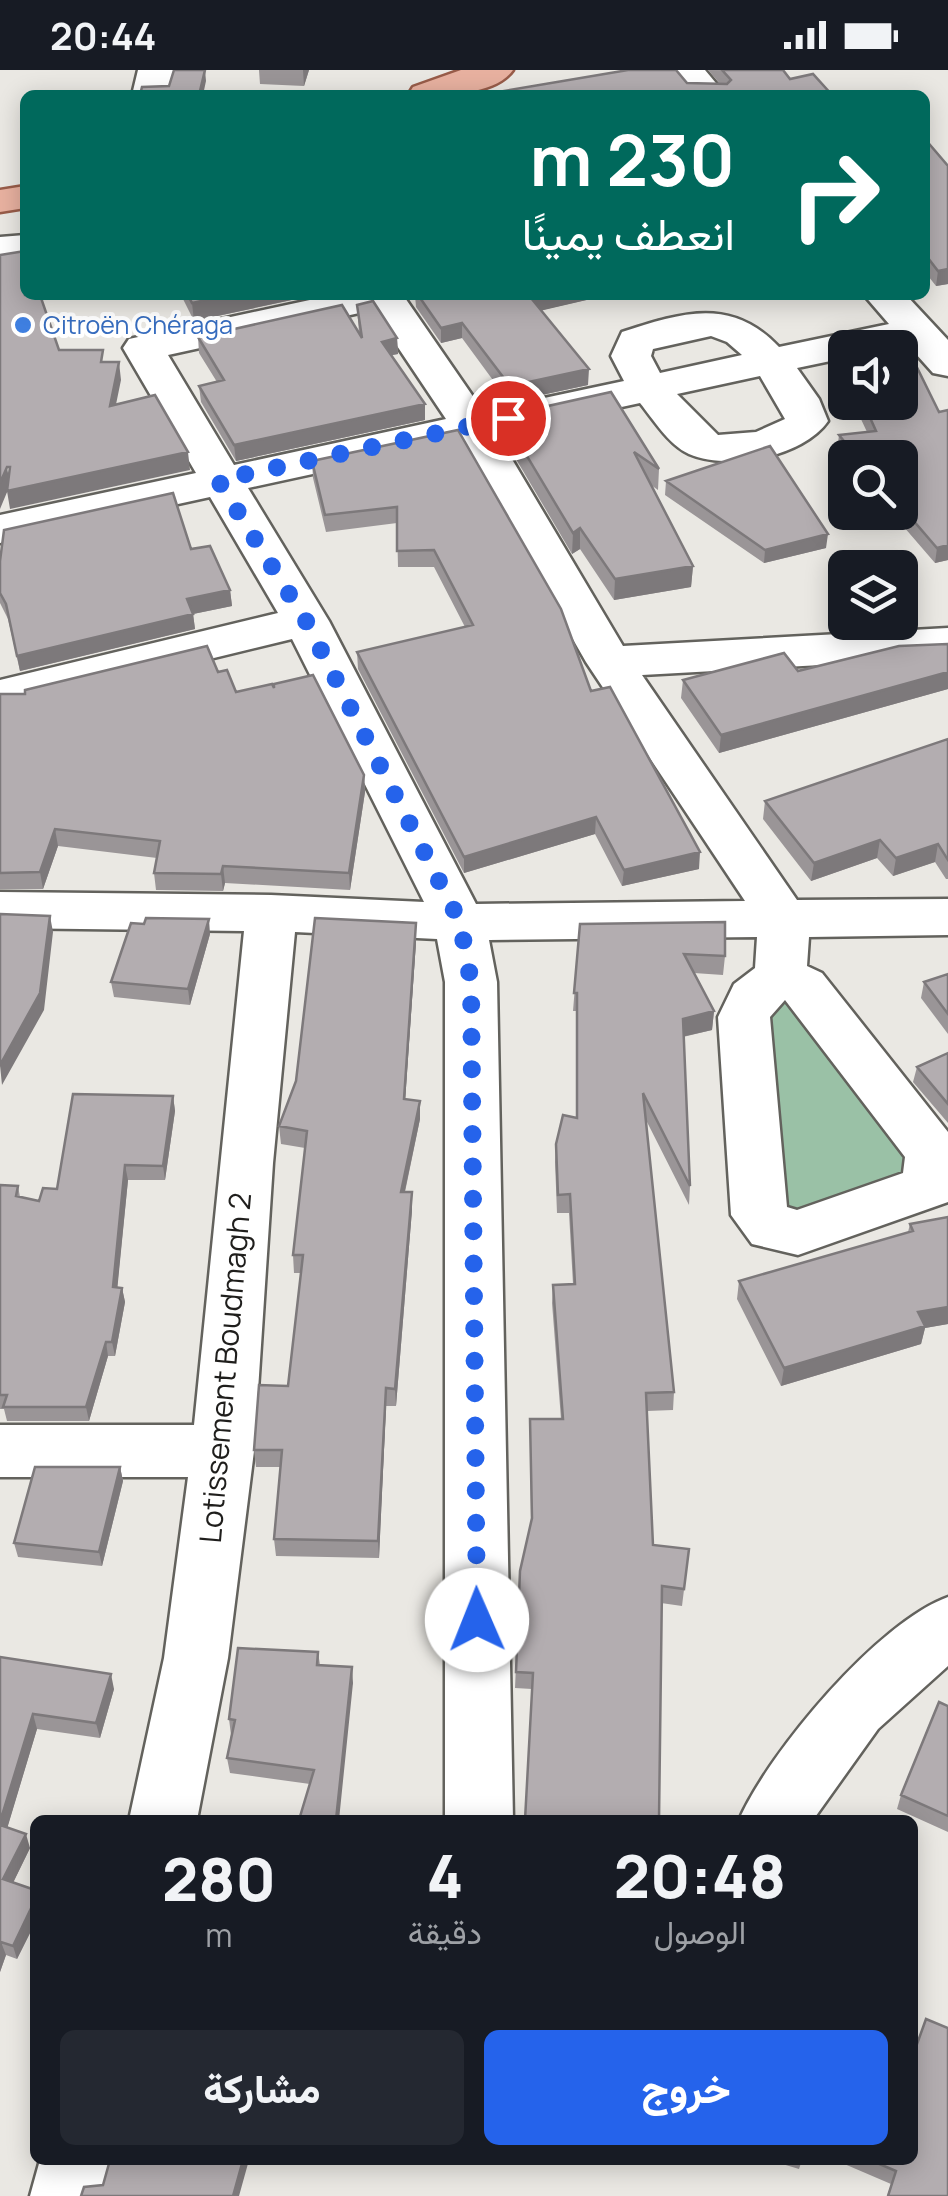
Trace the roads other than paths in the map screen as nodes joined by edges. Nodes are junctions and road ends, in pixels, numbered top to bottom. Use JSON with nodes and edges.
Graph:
{"nodes":[{"id":1,"x":495,"y":70,"type":"edge"},
{"id":2,"x":686,"y":70,"type":"edge"},
{"id":3,"x":440,"y":90,"type":"edge"},
{"id":4,"x":704,"y":90,"type":"edge"},
{"id":5,"x":365,"y":300,"type":"edge"},
{"id":6,"x":387,"y":300,"type":"edge"},
{"id":7,"x":889,"y":300,"type":"edge"},
{"id":8,"x":916,"y":330,"type":"edge"},
{"id":9,"x":918,"y":332,"type":"edge"},
{"id":10,"x":828,"y":350,"type":"edge"},
{"id":11,"x":770,"y":364,"type":"junction"},
{"id":12,"x":948,"y":364,"type":"edge"},
{"id":13,"x":652,"y":390,"type":"junction"},
{"id":14,"x":471,"y":425,"type":"junction"},
{"id":15,"x":218,"y":480,"type":"junction"},
{"id":16,"x":0,"y":529,"type":"edge"},
{"id":17,"x":306,"y":621,"type":"junction"},
{"id":18,"x":948,"y":643,"type":"edge"},
{"id":19,"x":609,"y":662,"type":"junction"},
{"id":20,"x":0,"y":694,"type":"edge"},
{"id":21,"x":0,"y":910,"type":"edge"},
{"id":22,"x":271,"y":912,"type":"junction"},
{"id":23,"x":948,"y":918,"type":"edge"},
{"id":24,"x":784,"y":920,"type":"junction"},
{"id":25,"x":460,"y":922,"type":"junction"},
{"id":26,"x":780,"y":975,"type":"junction"},
{"id":27,"x":0,"y":1451,"type":"edge"},
{"id":28,"x":224,"y":1451,"type":"junction"},
{"id":29,"x":948,"y":1625,"type":"edge"},
{"id":30,"x":164,"y":1815,"type":"edge"},
{"id":31,"x":479,"y":1815,"type":"edge"},
{"id":32,"x":777,"y":1815,"type":"edge"},
{"id":33,"x":76,"y":2165,"type":"edge"},
{"id":34,"x":67,"y":2196,"type":"edge"}],
"edges":[{"from":1,"to":3,"type":"main road"},
{"from":2,"to":4,"type":"street"},
{"from":5,"to":15,"type":"street"},
{"from":6,"to":14,"type":"street"},
{"from":7,"to":8,"type":"street"},
{"from":9,"to":12,"type":"street"},
{"from":10,"to":11,"type":"street"},
{"from":11,"to":13,"type":"street"},
{"from":11,"to":13,"type":"street"},
{"from":11,"to":13,"type":"street"},
{"from":13,"to":14,"type":"street"},
{"from":14,"to":15,"type":"street"},
{"from":14,"to":19,"type":"street"},
{"from":15,"to":16,"type":"street"},
{"from":15,"to":17,"type":"street"},
{"from":17,"to":20,"type":"street"},
{"from":17,"to":25,"type":"street"},
{"from":18,"to":19,"type":"street"},
{"from":19,"to":24,"type":"street"},
{"from":21,"to":22,"type":"street"},
{"from":22,"to":25,"type":"street"},
{"from":22,"to":28,"type":"street","name":"Lotissement Boudmagh 2"},
{"from":23,"to":24,"type":"street"},
{"from":24,"to":25,"type":"street"},
{"from":24,"to":26,"type":"street"},
{"from":25,"to":31,"type":"street"},
{"from":26,"to":26,"type":"street"},
{"from":27,"to":28,"type":"street"},
{"from":28,"to":30,"type":"street","name":"Lotissement Boudmagh 2"},
{"from":29,"to":32,"type":"street"},
{"from":33,"to":34,"type":"street"}]}
